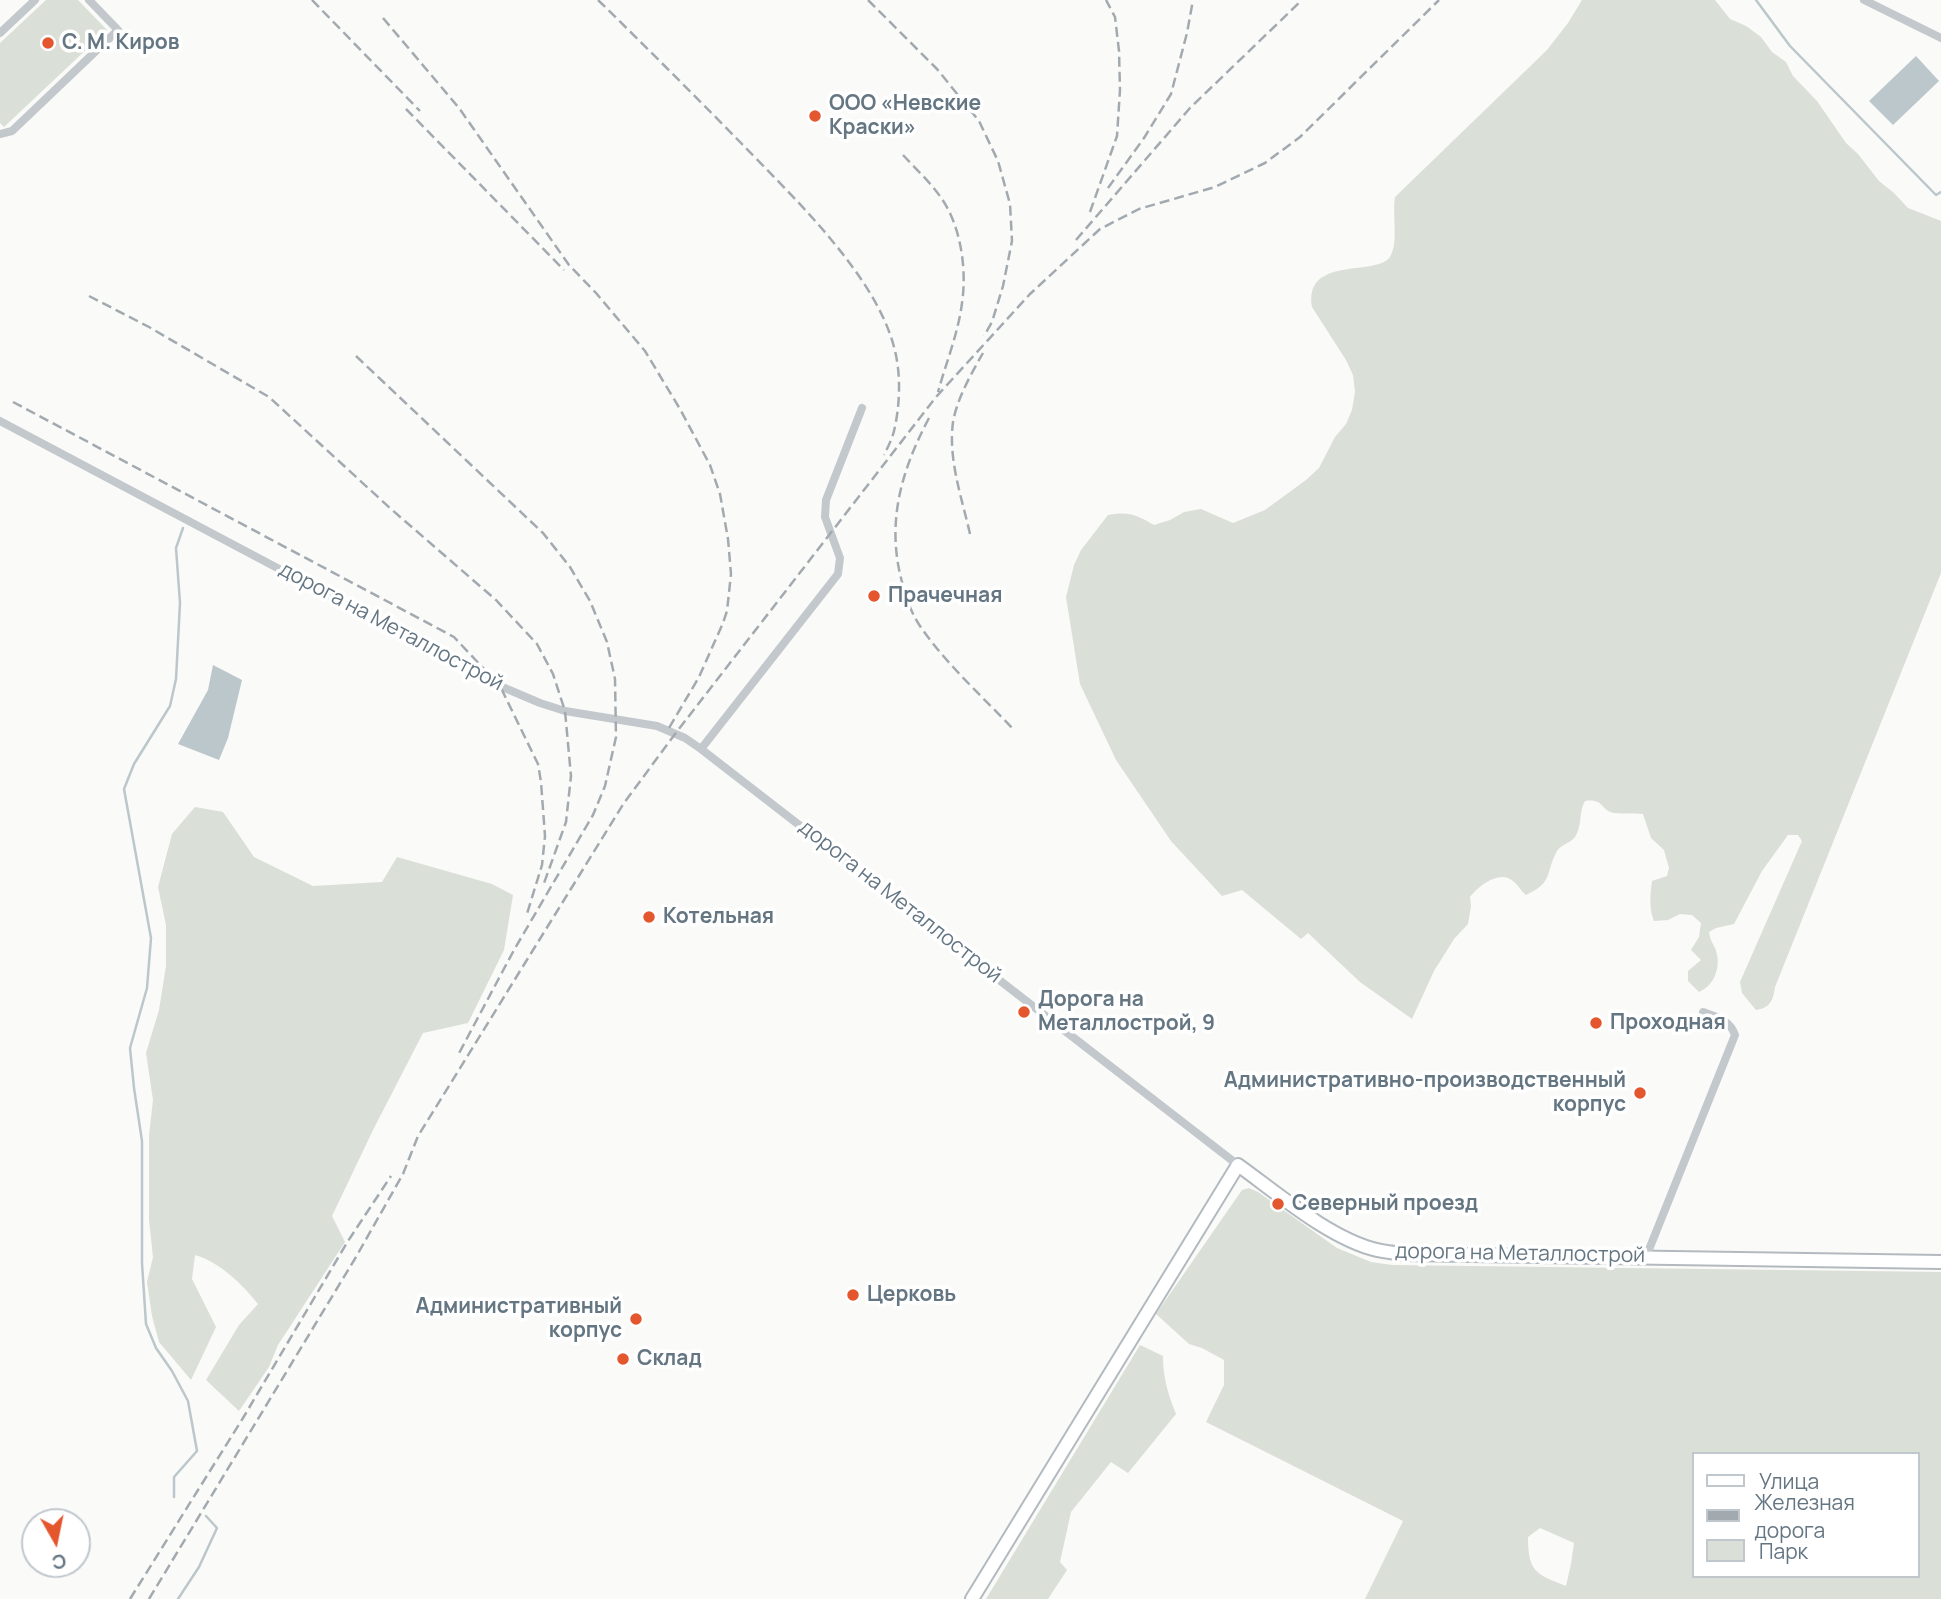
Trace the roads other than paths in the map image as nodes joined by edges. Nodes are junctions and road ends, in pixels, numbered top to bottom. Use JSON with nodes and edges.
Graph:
{"nodes":[{"id":1,"x":35,"y":0,"type":"edge"},
{"id":2,"x":89,"y":0,"type":"edge"},
{"id":3,"x":1864,"y":0,"type":"edge"},
{"id":4,"x":0,"y":33,"type":"edge"},
{"id":5,"x":1941,"y":38,"type":"edge"},
{"id":6,"x":0,"y":134,"type":"edge"},
{"id":7,"x":862,"y":408,"type":"dead end"},
{"id":8,"x":0,"y":421,"type":"edge"},
{"id":9,"x":701,"y":749,"type":"junction"},
{"id":10,"x":1703,"y":1012,"type":"dead end"},
{"id":11,"x":1238,"y":1165,"type":"junction"},
{"id":12,"x":1646,"y":1257,"type":"junction"},
{"id":13,"x":1941,"y":1262,"type":"edge"},
{"id":14,"x":972,"y":1599,"type":"edge"}],
"edges":[{"from":1,"to":4,"type":"street"},
{"from":2,"to":6,"type":"street"},
{"from":3,"to":5,"type":"street"},
{"from":7,"to":9,"type":"street"},
{"from":8,"to":9,"type":"street","name":"дорога на Металлострой"},
{"from":9,"to":11,"type":"street","name":"дорога на Металлострой"},
{"from":10,"to":12,"type":"street"},
{"from":11,"to":12,"type":"street","name":"дорога на Металлострой"},
{"from":11,"to":14,"type":"street"},
{"from":12,"to":13,"type":"street","name":"дорога на Металлострой"}]}
